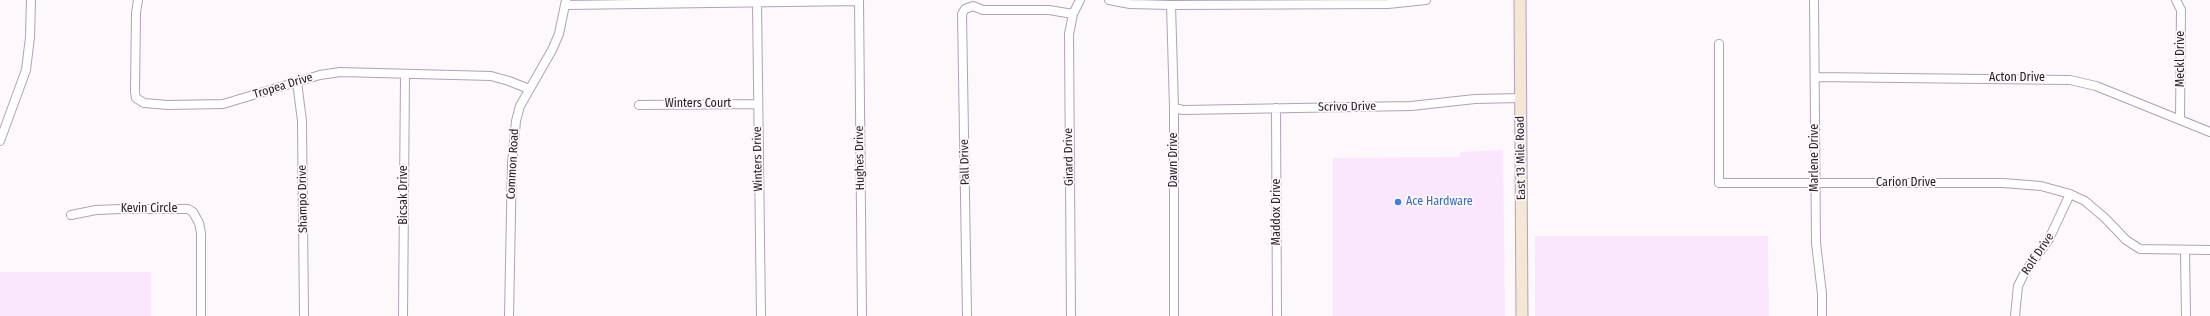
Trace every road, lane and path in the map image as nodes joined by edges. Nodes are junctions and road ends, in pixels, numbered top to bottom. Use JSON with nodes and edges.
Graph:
{"nodes":[{"id":1,"x":31,"y":0,"type":"edge"},
{"id":2,"x":138,"y":0,"type":"edge"},
{"id":3,"x":1080,"y":0,"type":"edge"},
{"id":4,"x":1109,"y":0,"type":"edge"},
{"id":5,"x":1426,"y":0,"type":"edge"},
{"id":6,"x":1520,"y":0,"type":"edge"},
{"id":7,"x":1814,"y":0,"type":"edge"},
{"id":8,"x":2176,"y":0,"type":"edge"},
{"id":9,"x":859,"y":1,"type":"edge"},
{"id":10,"x":566,"y":2,"type":"edge"},
{"id":11,"x":757,"y":3,"type":"junction"},
{"id":12,"x":1171,"y":5,"type":"junction"},
{"id":13,"x":1073,"y":14,"type":"junction"},
{"id":14,"x":1719,"y":44,"type":"dead end"},
{"id":15,"x":404,"y":75,"type":"junction"},
{"id":16,"x":1815,"y":78,"type":"junction"},
{"id":17,"x":297,"y":82,"type":"junction"},
{"id":18,"x":529,"y":90,"type":"junction"},
{"id":19,"x":1520,"y":98,"type":"junction"},
{"id":20,"x":757,"y":104,"type":"junction"},
{"id":21,"x":639,"y":105,"type":"dead end"},
{"id":22,"x":1174,"y":108,"type":"junction"},
{"id":23,"x":1276,"y":108,"type":"junction"},
{"id":24,"x":2180,"y":119,"type":"junction"},
{"id":25,"x":2210,"y":132,"type":"edge"},
{"id":26,"x":0,"y":141,"type":"edge"},
{"id":27,"x":1815,"y":182,"type":"junction"},
{"id":28,"x":2070,"y":194,"type":"junction"},
{"id":29,"x":71,"y":215,"type":"dead end"},
{"id":30,"x":2210,"y":250,"type":"edge"},
{"id":31,"x":2185,"y":251,"type":"junction"},
{"id":32,"x":201,"y":316,"type":"edge"},
{"id":33,"x":304,"y":316,"type":"edge"},
{"id":34,"x":403,"y":316,"type":"edge"},
{"id":35,"x":510,"y":316,"type":"edge"},
{"id":36,"x":761,"y":316,"type":"edge"},
{"id":37,"x":862,"y":316,"type":"edge"},
{"id":38,"x":967,"y":316,"type":"edge"},
{"id":39,"x":1071,"y":316,"type":"edge"},
{"id":40,"x":1174,"y":316,"type":"edge"},
{"id":41,"x":1277,"y":316,"type":"edge"},
{"id":42,"x":1522,"y":316,"type":"edge"},
{"id":43,"x":1822,"y":316,"type":"edge"},
{"id":44,"x":2015,"y":316,"type":"edge"},
{"id":45,"x":2186,"y":316,"type":"edge"}],
"edges":[{"from":1,"to":26,"type":"street"},
{"from":2,"to":17,"type":"street","name":"Tropea Drive"},
{"from":3,"to":13,"type":"street","name":"Girard Drive"},
{"from":4,"to":12,"type":"street"},
{"from":5,"to":12,"type":"street"},
{"from":6,"to":19,"type":"main road","name":"East 13 Mile Road"},
{"from":7,"to":16,"type":"street","name":"Marlene Drive"},
{"from":8,"to":24,"type":"street","name":"Meckl Drive"},
{"from":9,"to":11,"type":"street"},
{"from":9,"to":37,"type":"street","name":"Hughes Drive"},
{"from":10,"to":11,"type":"street"},
{"from":10,"to":18,"type":"street","name":"Common Road"},
{"from":11,"to":20,"type":"street","name":"Winters Drive"},
{"from":12,"to":22,"type":"street","name":"Dawn Drive"},
{"from":13,"to":38,"type":"street","name":"Pall Drive"},
{"from":13,"to":39,"type":"street","name":"Girard Drive"},
{"from":14,"to":27,"type":"street","name":"Carion Drive"},
{"from":15,"to":17,"type":"street","name":"Tropea Drive"},
{"from":15,"to":18,"type":"street","name":"Tropea Drive"},
{"from":15,"to":34,"type":"street","name":"Bicsak Drive"},
{"from":16,"to":24,"type":"street","name":"Acton Drive"},
{"from":16,"to":27,"type":"street","name":"Marlene Drive"},
{"from":17,"to":33,"type":"street","name":"Shampo Drive"},
{"from":18,"to":35,"type":"street","name":"Common Road"},
{"from":19,"to":23,"type":"street","name":"Scrivo Drive"},
{"from":19,"to":42,"type":"main road","name":"East 13 Mile Road"},
{"from":20,"to":21,"type":"street","name":"Winters Court"},
{"from":20,"to":36,"type":"street","name":"Winters Drive"},
{"from":22,"to":23,"type":"street","name":"Scrivo Drive"},
{"from":22,"to":40,"type":"street","name":"Dawn Drive"},
{"from":23,"to":41,"type":"street","name":"Maddox Drive"},
{"from":24,"to":25,"type":"street","name":"Acton Drive"},
{"from":27,"to":28,"type":"street","name":"Carion Drive"},
{"from":27,"to":43,"type":"street","name":"Marlene Drive"},
{"from":28,"to":31,"type":"street","name":"Carion Drive"},
{"from":28,"to":44,"type":"street","name":"Rolf Drive"},
{"from":29,"to":32,"type":"street","name":"Kevin Circle"},
{"from":30,"to":31,"type":"street","name":"Carion Drive"},
{"from":31,"to":45,"type":"street"}]}
